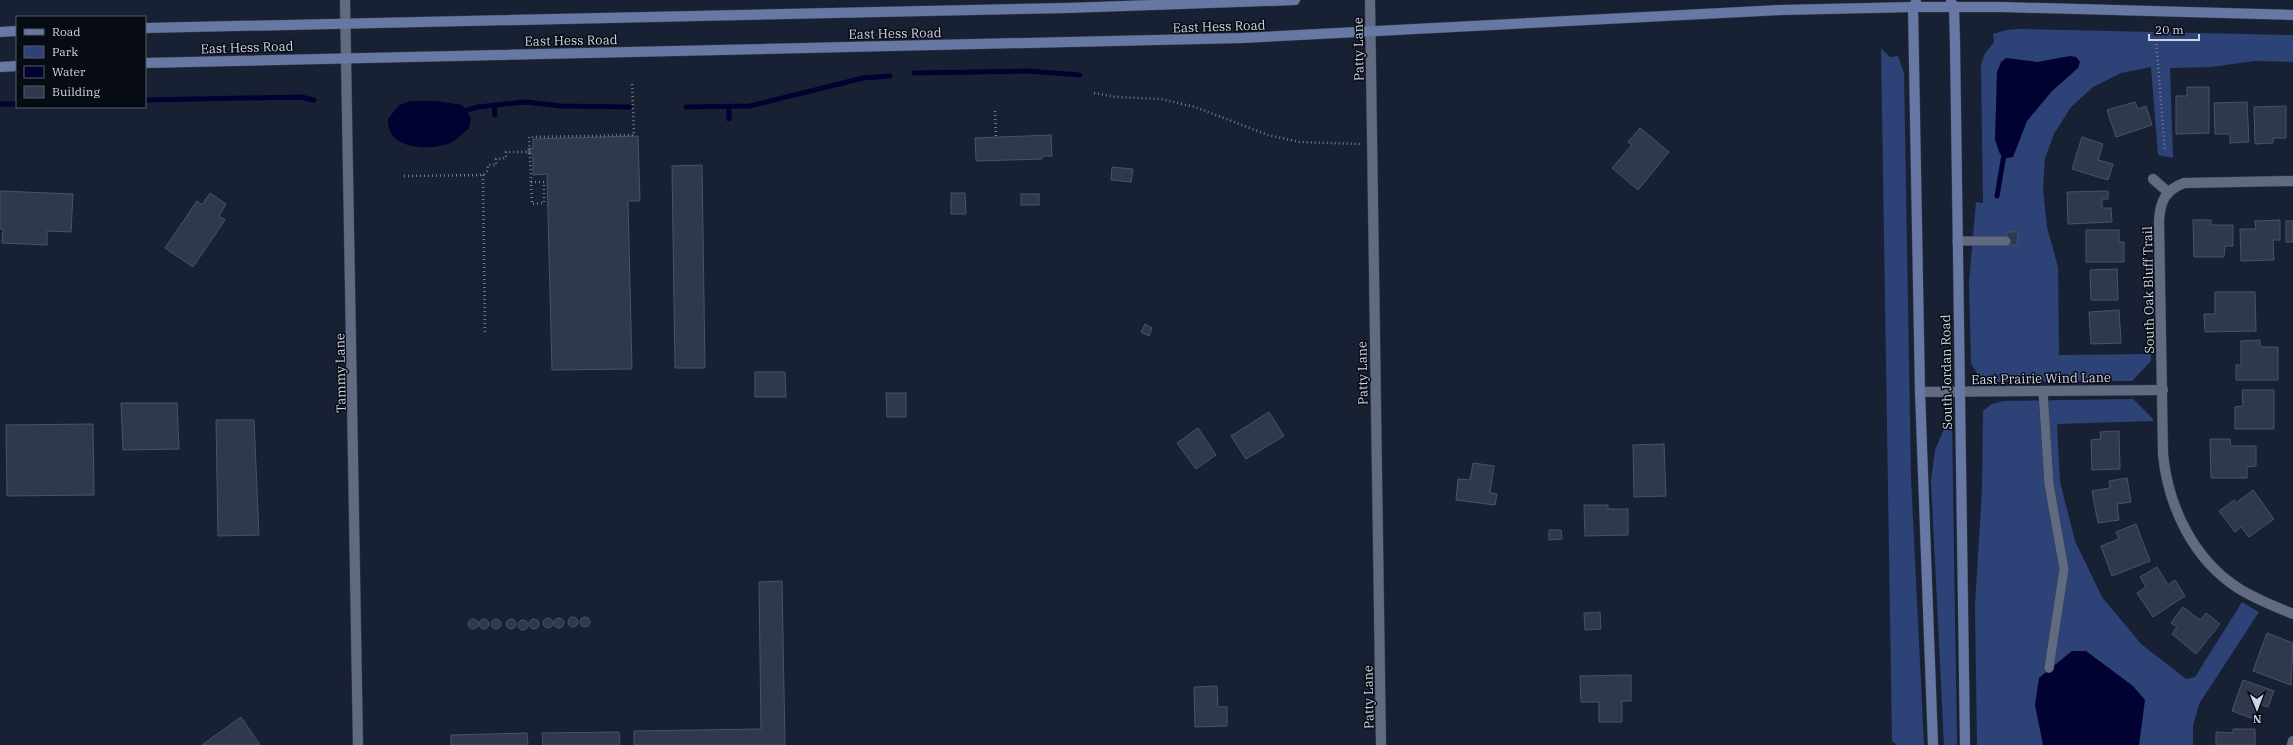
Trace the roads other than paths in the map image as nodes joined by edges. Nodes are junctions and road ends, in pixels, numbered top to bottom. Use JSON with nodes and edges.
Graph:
{"nodes":[{"id":1,"x":345,"y":0,"type":"edge"},
{"id":2,"x":1295,"y":0,"type":"edge"},
{"id":3,"x":1370,"y":0,"type":"edge"},
{"id":4,"x":1915,"y":3,"type":"edge"},
{"id":5,"x":1952,"y":3,"type":"edge"},
{"id":6,"x":2293,"y":15,"type":"edge"},
{"id":7,"x":346,"y":24,"type":"junction"},
{"id":8,"x":146,"y":28,"type":"edge"},
{"id":9,"x":16,"y":31,"type":"edge"},
{"id":10,"x":1371,"y":31,"type":"junction"},
{"id":11,"x":0,"y":32,"type":"edge"},
{"id":12,"x":346,"y":57,"type":"junction"},
{"id":13,"x":146,"y":63,"type":"edge"},
{"id":14,"x":16,"y":66,"type":"edge"},
{"id":15,"x":0,"y":67,"type":"edge"},
{"id":16,"x":2153,"y":179,"type":"dead end"},
{"id":17,"x":2293,"y":181,"type":"edge"},
{"id":18,"x":2168,"y":192,"type":"junction"},
{"id":19,"x":1957,"y":241,"type":"junction"},
{"id":20,"x":2006,"y":241,"type":"dead end"},
{"id":21,"x":2162,"y":390,"type":"junction"},
{"id":22,"x":2043,"y":391,"type":"junction"},
{"id":23,"x":1920,"y":392,"type":"junction"},
{"id":24,"x":1959,"y":392,"type":"junction"},
{"id":25,"x":2293,"y":614,"type":"edge"},
{"id":26,"x":2049,"y":668,"type":"dead end"},
{"id":27,"x":2293,"y":740,"type":"edge"},
{"id":28,"x":358,"y":745,"type":"edge"},
{"id":29,"x":1381,"y":745,"type":"edge"},
{"id":30,"x":1933,"y":745,"type":"edge"},
{"id":31,"x":1965,"y":745,"type":"edge"},
{"id":32,"x":2292,"y":745,"type":"edge"}],
"edges":[{"from":1,"to":7,"type":"street","name":"Tammy Lane"},
{"from":2,"to":7,"type":"main road","name":"East Hess Road"},
{"from":3,"to":10,"type":"street","name":"Patty Lane"},
{"from":4,"to":5,"type":"main road","name":"East Hess Road"},
{"from":4,"to":10,"type":"main road","name":"East Hess Road"},
{"from":4,"to":23,"type":"main road","name":"South Jordan Road"},
{"from":5,"to":6,"type":"main road","name":"East Hess Road"},
{"from":5,"to":19,"type":"main road","name":"South Jordan Road"},
{"from":7,"to":8,"type":"main road","name":"East Hess Road"},
{"from":7,"to":12,"type":"street","name":"Tammy Lane"},
{"from":9,"to":11,"type":"main road"},
{"from":10,"to":12,"type":"main road","name":"East Hess Road"},
{"from":10,"to":29,"type":"street","name":"Patty Lane"},
{"from":12,"to":13,"type":"main road","name":"East Hess Road"},
{"from":12,"to":28,"type":"street","name":"Tammy Lane"},
{"from":14,"to":15,"type":"main road"},
{"from":16,"to":18,"type":"street"},
{"from":17,"to":18,"type":"street"},
{"from":18,"to":21,"type":"street","name":"South Oak Bluff Trail"},
{"from":19,"to":20,"type":"lane"},
{"from":19,"to":24,"type":"main road","name":"South Jordan Road"},
{"from":21,"to":22,"type":"street","name":"East Prairie Wind Lane"},
{"from":21,"to":25,"type":"street","name":"South Oak Bluff Trail"},
{"from":22,"to":24,"type":"street","name":"East Prairie Wind Lane"},
{"from":22,"to":26,"type":"lane"},
{"from":23,"to":24,"type":"street","name":"East Prairie Wind Lane"},
{"from":23,"to":30,"type":"main road","name":"South Jordan Road"},
{"from":24,"to":31,"type":"main road","name":"South Jordan Road"},
{"from":27,"to":32,"type":"street"}]}
